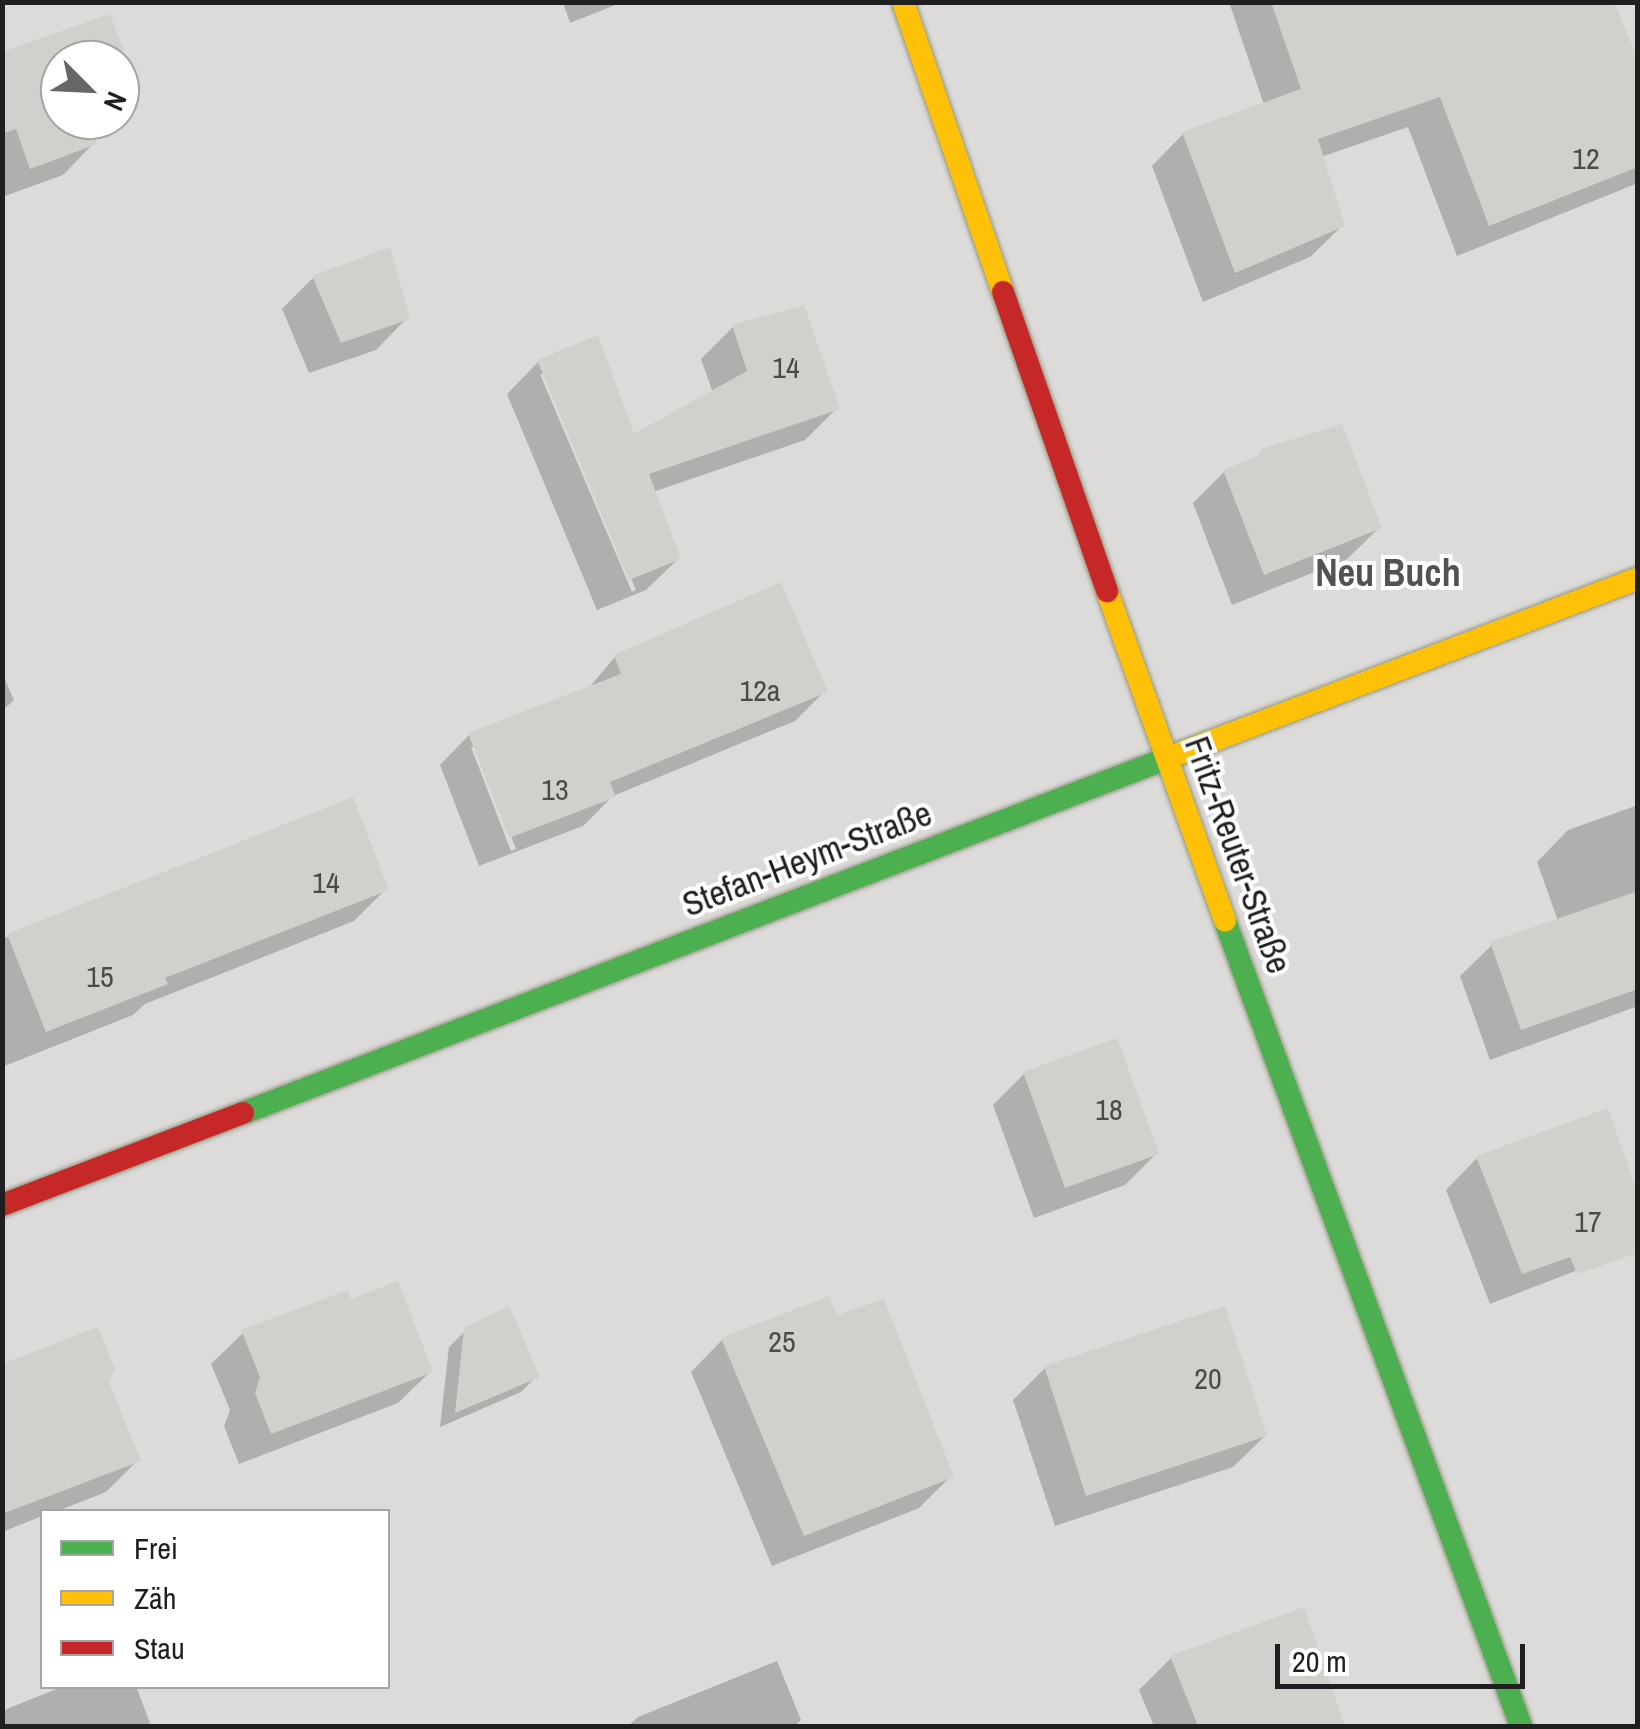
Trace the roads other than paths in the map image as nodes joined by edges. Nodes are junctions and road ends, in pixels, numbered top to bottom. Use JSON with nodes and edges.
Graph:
{"nodes":[{"id":1,"x":902,"y":2,"type":"edge"},
{"id":2,"x":1638,"y":578,"type":"edge"},
{"id":3,"x":1165,"y":759,"type":"junction"},
{"id":4,"x":2,"y":1205,"type":"edge"},
{"id":5,"x":1521,"y":1726,"type":"edge"}],
"edges":[{"from":1,"to":3,"type":"street","name":"Fritz-Reuter-Straße"},
{"from":2,"to":3,"type":"street","name":"Stefan-Heym-Straße"},
{"from":3,"to":4,"type":"street","name":"Stefan-Heym-Straße"},
{"from":3,"to":5,"type":"street","name":"Fritz-Reuter-Straße"}]}
